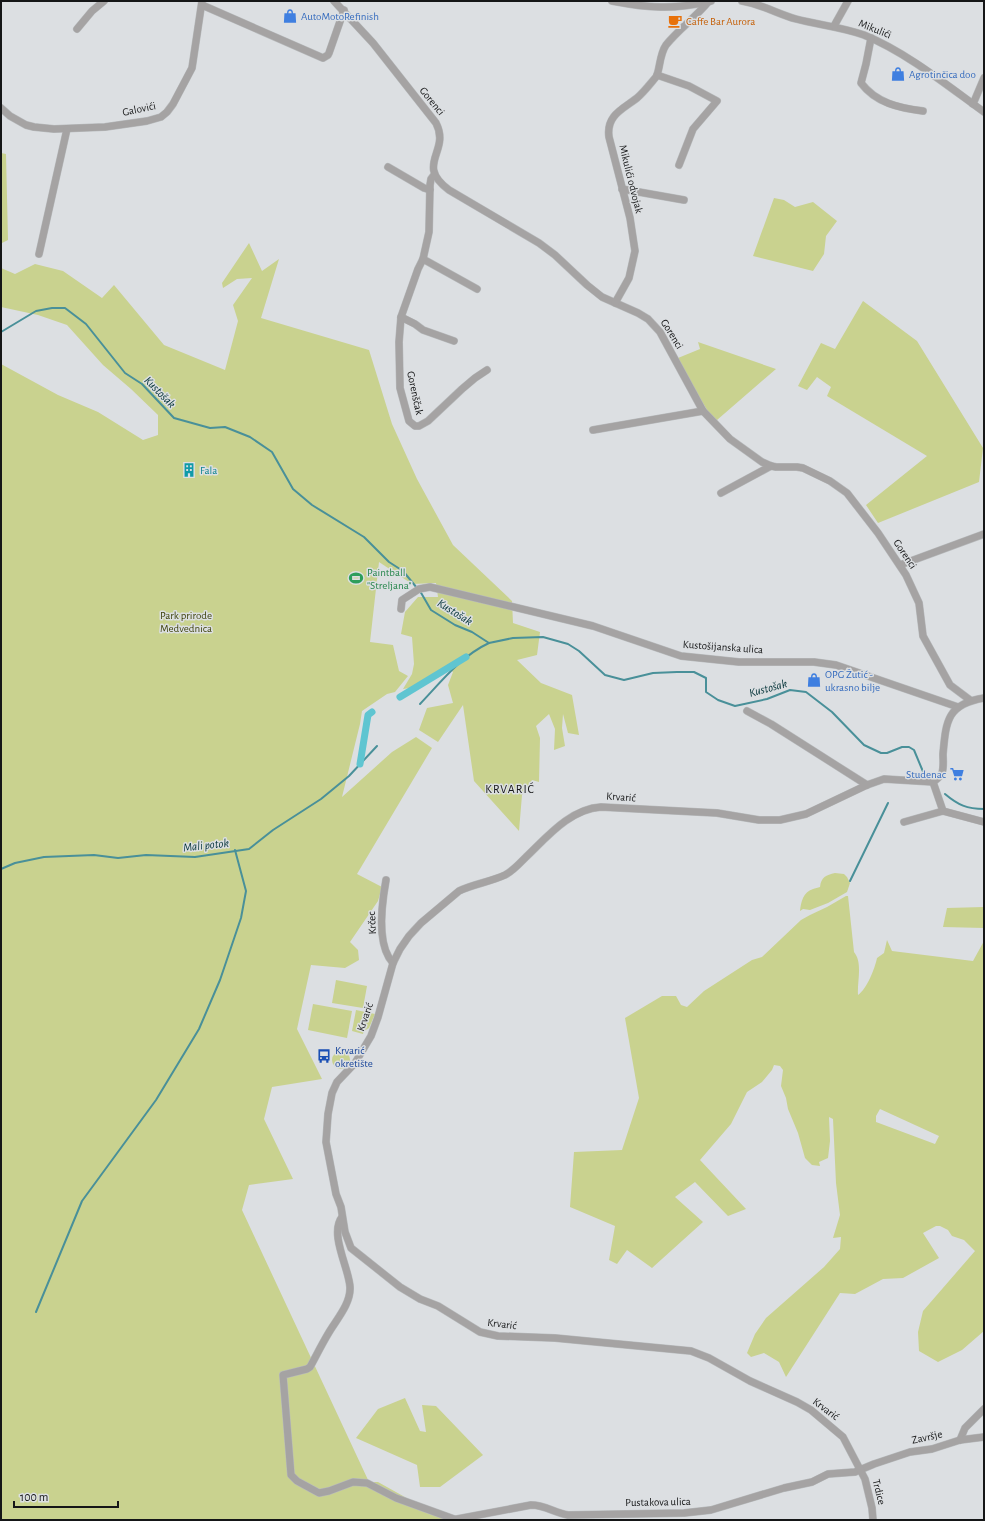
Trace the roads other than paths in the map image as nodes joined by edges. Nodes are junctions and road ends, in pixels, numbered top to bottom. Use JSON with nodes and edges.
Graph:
{"nodes":[{"id":1,"x":104,"y":1,"type":"edge"},
{"id":2,"x":334,"y":1,"type":"edge"},
{"id":3,"x":612,"y":1,"type":"edge"},
{"id":4,"x":710,"y":1,"type":"edge"},
{"id":5,"x":743,"y":1,"type":"edge"},
{"id":6,"x":848,"y":1,"type":"edge"},
{"id":7,"x":202,"y":3,"type":"edge"},
{"id":8,"x":654,"y":4,"type":"edge"},
{"id":9,"x":344,"y":10,"type":"junction"},
{"id":10,"x":834,"y":26,"type":"junction"},
{"id":11,"x":77,"y":28,"type":"dead end"},
{"id":12,"x":871,"y":38,"type":"junction"},
{"id":13,"x":657,"y":75,"type":"junction"},
{"id":14,"x":984,"y":78,"type":"edge"},
{"id":15,"x":974,"y":104,"type":"junction"},
{"id":16,"x":1,"y":108,"type":"edge"},
{"id":17,"x":923,"y":111,"type":"dead end"},
{"id":18,"x":984,"y":112,"type":"edge"},
{"id":19,"x":67,"y":129,"type":"junction"},
{"id":20,"x":679,"y":165,"type":"dead end"},
{"id":21,"x":388,"y":167,"type":"dead end"},
{"id":22,"x":434,"y":175,"type":"junction"},
{"id":23,"x":622,"y":189,"type":"junction"},
{"id":24,"x":430,"y":190,"type":"junction"},
{"id":25,"x":684,"y":200,"type":"dead end"},
{"id":26,"x":39,"y":254,"type":"dead end"},
{"id":27,"x":423,"y":259,"type":"junction"},
{"id":28,"x":477,"y":289,"type":"dead end"},
{"id":29,"x":615,"y":303,"type":"junction"},
{"id":30,"x":401,"y":317,"type":"junction"},
{"id":31,"x":454,"y":341,"type":"dead end"},
{"id":32,"x":487,"y":370,"type":"dead end"},
{"id":33,"x":703,"y":411,"type":"junction"},
{"id":34,"x":594,"y":430,"type":"dead end"},
{"id":35,"x":771,"y":466,"type":"junction"},
{"id":36,"x":721,"y":493,"type":"dead end"},
{"id":37,"x":984,"y":534,"type":"edge"},
{"id":38,"x":900,"y":565,"type":"junction"},
{"id":39,"x":401,"y":609,"type":"dead end"},
{"id":40,"x":984,"y":698,"type":"edge"},
{"id":41,"x":970,"y":700,"type":"junction"},
{"id":42,"x":958,"y":707,"type":"junction"},
{"id":43,"x":747,"y":711,"type":"dead end"},
{"id":44,"x":933,"y":782,"type":"junction"},
{"id":45,"x":867,"y":785,"type":"junction"},
{"id":46,"x":943,"y":811,"type":"junction"},
{"id":47,"x":904,"y":822,"type":"dead end"},
{"id":48,"x":984,"y":822,"type":"edge"},
{"id":49,"x":386,"y":880,"type":"dead end"},
{"id":50,"x":393,"y":963,"type":"junction"},
{"id":51,"x":342,"y":1217,"type":"junction"},
{"id":52,"x":984,"y":1409,"type":"edge"},
{"id":53,"x":984,"y":1437,"type":"edge"},
{"id":54,"x":960,"y":1440,"type":"junction"},
{"id":55,"x":861,"y":1470,"type":"junction"},
{"id":56,"x":568,"y":1518,"type":"edge"},
{"id":57,"x":453,"y":1520,"type":"edge"},
{"id":58,"x":873,"y":1520,"type":"edge"}],
"edges":[{"from":1,"to":11,"type":"street"},
{"from":2,"to":9,"type":"street","name":"Gorenci"},
{"from":3,"to":8,"type":"street"},
{"from":4,"to":8,"type":"street"},
{"from":4,"to":13,"type":"street","name":"Mikulići odvojak"},
{"from":5,"to":10,"type":"street","name":"Mikulići"},
{"from":6,"to":10,"type":"street"},
{"from":7,"to":9,"type":"street"},
{"from":7,"to":19,"type":"street","name":"Galovići"},
{"from":9,"to":22,"type":"street","name":"Gorenci"},
{"from":10,"to":12,"type":"street","name":"Mikulići"},
{"from":12,"to":15,"type":"street","name":"Mikulići"},
{"from":12,"to":17,"type":"street"},
{"from":13,"to":20,"type":"street"},
{"from":13,"to":23,"type":"street","name":"Mikulići odvojak"},
{"from":14,"to":15,"type":"street"},
{"from":15,"to":18,"type":"street","name":"Mikulići"},
{"from":16,"to":19,"type":"street","name":"Galovići"},
{"from":19,"to":26,"type":"street"},
{"from":21,"to":24,"type":"street"},
{"from":22,"to":24,"type":"street","name":"Gorenščak"},
{"from":22,"to":29,"type":"street","name":"Gorenci"},
{"from":23,"to":25,"type":"street"},
{"from":23,"to":29,"type":"street","name":"Mikulići odvojak"},
{"from":24,"to":27,"type":"street","name":"Gorenščak"},
{"from":27,"to":28,"type":"street"},
{"from":27,"to":30,"type":"street","name":"Gorenščak"},
{"from":29,"to":33,"type":"street","name":"Gorenci"},
{"from":30,"to":31,"type":"street"},
{"from":30,"to":32,"type":"street","name":"Gorenščak"},
{"from":33,"to":34,"type":"street"},
{"from":33,"to":35,"type":"street","name":"Gorenci"},
{"from":35,"to":36,"type":"street"},
{"from":35,"to":38,"type":"street","name":"Gorenci"},
{"from":37,"to":38,"type":"street"},
{"from":38,"to":41,"type":"street","name":"Gorenci"},
{"from":39,"to":42,"type":"street","name":"Kustošijanska ulica"},
{"from":40,"to":41,"type":"street"},
{"from":41,"to":42,"type":"street"},
{"from":42,"to":44,"type":"street"},
{"from":43,"to":45,"type":"street"},
{"from":44,"to":45,"type":"street","name":"Krvarić"},
{"from":44,"to":46,"type":"street"},
{"from":45,"to":50,"type":"street","name":"Krvarić"},
{"from":46,"to":47,"type":"street"},
{"from":46,"to":48,"type":"street"},
{"from":49,"to":50,"type":"street","name":"Krčec"},
{"from":50,"to":51,"type":"street","name":"Krvarić"},
{"from":51,"to":55,"type":"street","name":"Krvarić"},
{"from":51,"to":57,"type":"street"},
{"from":52,"to":54,"type":"street"},
{"from":53,"to":54,"type":"street","name":"Završje"},
{"from":54,"to":55,"type":"street","name":"Završje"},
{"from":55,"to":56,"type":"street","name":"Pustakova ulica"},
{"from":55,"to":58,"type":"street","name":"Trdice"},
{"from":56,"to":57,"type":"street","name":"Pustakova ulica"}]}
